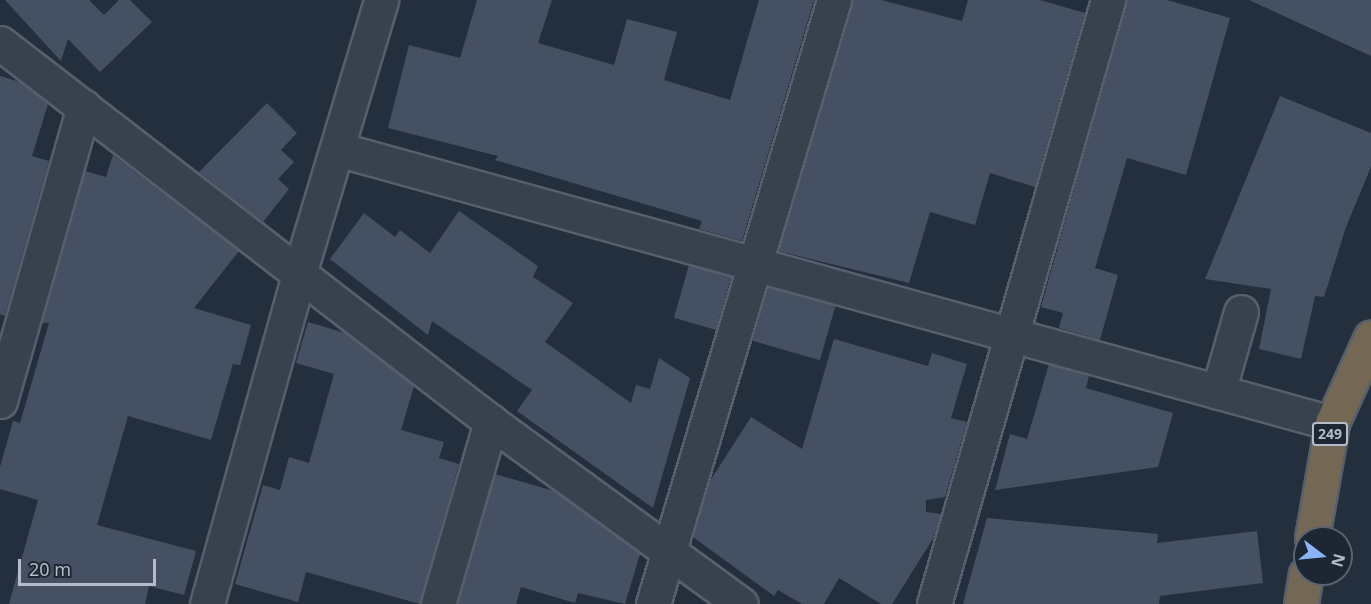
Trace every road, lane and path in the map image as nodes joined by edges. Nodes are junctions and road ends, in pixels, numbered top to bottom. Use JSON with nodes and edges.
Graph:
{"nodes":[{"id":1,"x":381,"y":0,"type":"edge"},
{"id":2,"x":834,"y":0,"type":"edge"},
{"id":3,"x":1108,"y":0,"type":"edge"},
{"id":4,"x":0,"y":43,"type":"edge"},
{"id":5,"x":84,"y":107,"type":"junction"},
{"id":6,"x":337,"y":148,"type":"junction"},
{"id":7,"x":754,"y":264,"type":"junction"},
{"id":8,"x":298,"y":274,"type":"junction"},
{"id":9,"x":1241,"y":312,"type":"dead end"},
{"id":10,"x":1012,"y":335,"type":"junction"},
{"id":11,"x":1371,"y":337,"type":"edge"},
{"id":12,"x":1218,"y":392,"type":"junction"},
{"id":13,"x":0,"y":400,"type":"edge"},
{"id":14,"x":491,"y":422,"type":"junction"},
{"id":15,"x":1332,"y":423,"type":"junction"},
{"id":16,"x":1314,"y":526,"type":"edge"},
{"id":17,"x":669,"y":550,"type":"junction"},
{"id":18,"x":1304,"y":586,"type":"edge"},
{"id":19,"x":207,"y":604,"type":"edge"},
{"id":20,"x":438,"y":604,"type":"edge"},
{"id":21,"x":653,"y":604,"type":"edge"},
{"id":22,"x":741,"y":604,"type":"edge"},
{"id":23,"x":934,"y":604,"type":"edge"},
{"id":24,"x":1301,"y":604,"type":"edge"}],
"edges":[{"from":1,"to":6,"type":"street"},
{"from":2,"to":7,"type":"street"},
{"from":3,"to":10,"type":"street"},
{"from":4,"to":5,"type":"street"},
{"from":5,"to":8,"type":"street"},
{"from":5,"to":13,"type":"street"},
{"from":6,"to":7,"type":"street"},
{"from":6,"to":8,"type":"street"},
{"from":7,"to":10,"type":"street"},
{"from":7,"to":17,"type":"street"},
{"from":8,"to":14,"type":"street"},
{"from":8,"to":19,"type":"street"},
{"from":9,"to":12,"type":"street"},
{"from":10,"to":12,"type":"street"},
{"from":10,"to":23,"type":"street"},
{"from":11,"to":15,"type":"highway","number":"249"},
{"from":12,"to":15,"type":"street"},
{"from":14,"to":17,"type":"street"},
{"from":14,"to":20,"type":"street"},
{"from":15,"to":16,"type":"highway","number":"249"},
{"from":17,"to":21,"type":"street"},
{"from":17,"to":22,"type":"street"},
{"from":18,"to":24,"type":"highway"}]}
